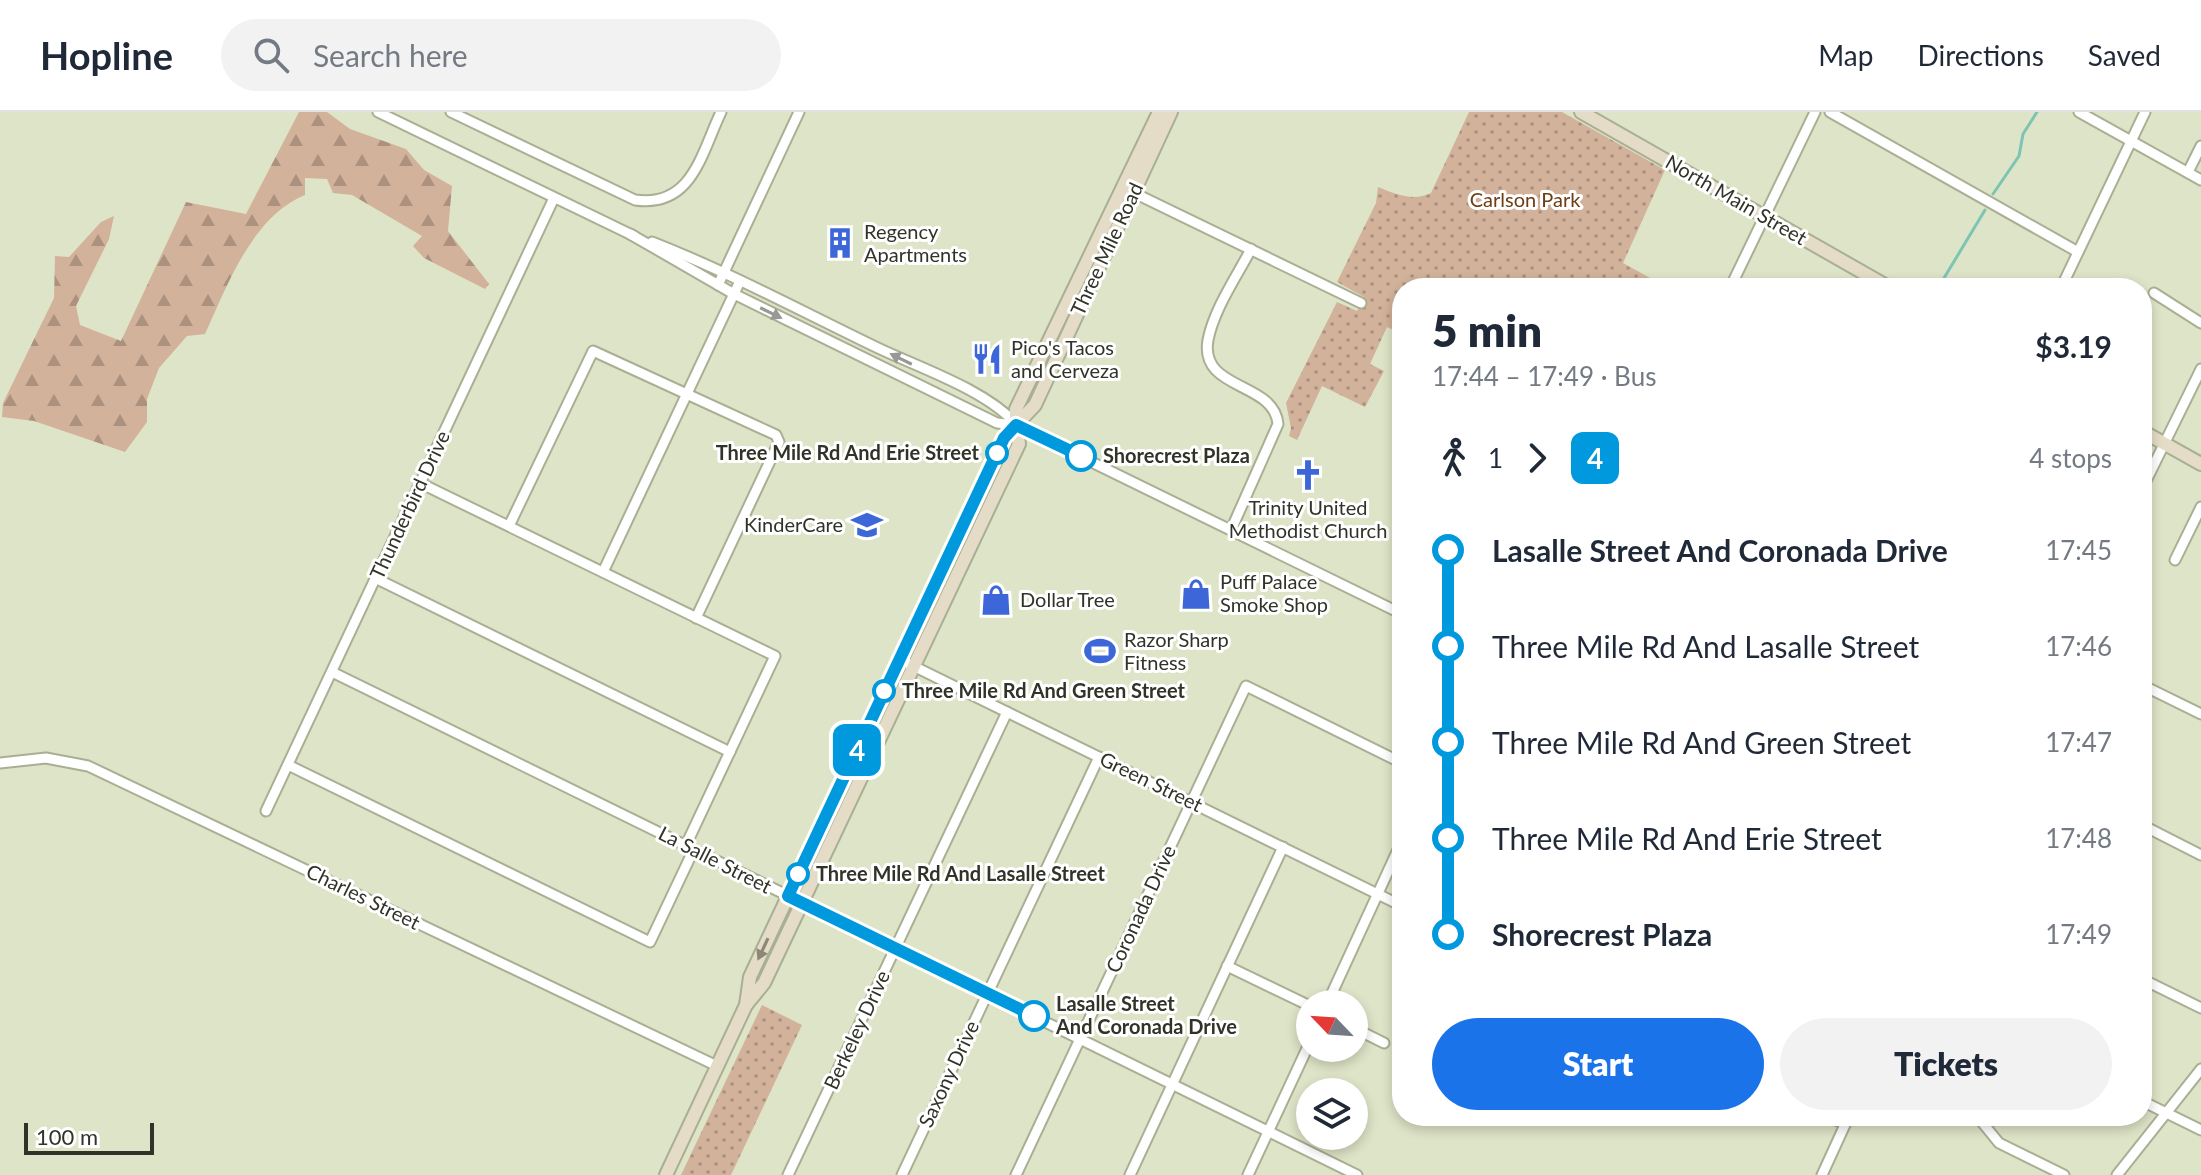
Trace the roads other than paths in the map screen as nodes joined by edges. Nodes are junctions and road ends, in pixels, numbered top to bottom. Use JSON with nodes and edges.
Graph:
{"nodes":[{"id":1,"x":378,"y":112,"type":"edge"},
{"id":2,"x":451,"y":112,"type":"edge"},
{"id":3,"x":721,"y":112,"type":"edge"},
{"id":4,"x":799,"y":112,"type":"edge"},
{"id":5,"x":1159,"y":112,"type":"edge"},
{"id":6,"x":1171,"y":112,"type":"edge"},
{"id":7,"x":1581,"y":112,"type":"edge"},
{"id":8,"x":1815,"y":112,"type":"edge"},
{"id":9,"x":1830,"y":112,"type":"edge"},
{"id":10,"x":2079,"y":112,"type":"edge"},
{"id":11,"x":2145,"y":112,"type":"edge"},
{"id":12,"x":2130,"y":142,"type":"junction"},
{"id":13,"x":2201,"y":146,"type":"edge"},
{"id":14,"x":2188,"y":172,"type":"junction"},
{"id":15,"x":2201,"y":180,"type":"edge"},
{"id":16,"x":1128,"y":190,"type":"junction"},
{"id":17,"x":554,"y":198,"type":"junction"},
{"id":18,"x":1764,"y":218,"type":"junction"},
{"id":19,"x":630,"y":234,"type":"junction"},
{"id":20,"x":1251,"y":249,"type":"junction"},
{"id":21,"x":2078,"y":252,"type":"junction"},
{"id":22,"x":724,"y":273,"type":"junction"},
{"id":23,"x":1735,"y":278,"type":"edge"},
{"id":24,"x":1872,"y":278,"type":"edge"},
{"id":25,"x":2066,"y":278,"type":"edge"},
{"id":26,"x":740,"y":281,"type":"junction"},
{"id":27,"x":718,"y":285,"type":"junction"},
{"id":28,"x":2154,"y":293,"type":"dead end"},
{"id":29,"x":734,"y":294,"type":"junction"},
{"id":30,"x":1361,"y":303,"type":"dead end"},
{"id":31,"x":2201,"y":323,"type":"edge"},
{"id":32,"x":869,"y":343,"type":"junction"},
{"id":33,"x":862,"y":357,"type":"junction"},
{"id":34,"x":2201,"y":369,"type":"edge"},
{"id":35,"x":934,"y":375,"type":"junction"},
{"id":36,"x":927,"y":389,"type":"junction"},
{"id":37,"x":687,"y":393,"type":"junction"},
{"id":38,"x":1016,"y":425,"type":"junction"},
{"id":39,"x":2152,"y":436,"type":"edge"},
{"id":40,"x":2164,"y":443,"type":"junction"},
{"id":41,"x":2201,"y":464,"type":"edge"},
{"id":42,"x":2152,"y":468,"type":"edge"},
{"id":43,"x":420,"y":483,"type":"junction"},
{"id":44,"x":2201,"y":507,"type":"edge"},
{"id":45,"x":509,"y":526,"type":"junction"},
{"id":46,"x":1231,"y":530,"type":"junction"},
{"id":47,"x":2175,"y":560,"type":"dead end"},
{"id":48,"x":603,"y":572,"type":"junction"},
{"id":49,"x":375,"y":578,"type":"junction"},
{"id":50,"x":1392,"y":609,"type":"edge"},
{"id":51,"x":696,"y":618,"type":"junction"},
{"id":52,"x":899,"y":659,"type":"junction"},
{"id":53,"x":913,"y":665,"type":"junction"},
{"id":54,"x":332,"y":672,"type":"junction"},
{"id":55,"x":2152,"y":690,"type":"edge"},
{"id":56,"x":1007,"y":712,"type":"junction"},
{"id":57,"x":2201,"y":714,"type":"edge"},
{"id":58,"x":730,"y":752,"type":"junction"},
{"id":59,"x":1099,"y":757,"type":"junction"},
{"id":60,"x":1392,"y":758,"type":"edge"},
{"id":61,"x":0,"y":763,"type":"edge"},
{"id":62,"x":288,"y":765,"type":"junction"},
{"id":63,"x":1191,"y":802,"type":"junction"},
{"id":64,"x":266,"y":811,"type":"dead end"},
{"id":65,"x":2152,"y":830,"type":"edge"},
{"id":66,"x":690,"y":847,"type":"junction"},
{"id":67,"x":1283,"y":847,"type":"junction"},
{"id":68,"x":2201,"y":855,"type":"edge"},
{"id":69,"x":1392,"y":864,"type":"edge"},
{"id":70,"x":1379,"y":894,"type":"junction"},
{"id":71,"x":788,"y":896,"type":"junction"},
{"id":72,"x":1392,"y":901,"type":"edge"},
{"id":73,"x":801,"y":902,"type":"junction"},
{"id":74,"x":895,"y":948,"type":"junction"},
{"id":75,"x":1227,"y":966,"type":"junction"},
{"id":76,"x":2152,"y":984,"type":"edge"},
{"id":77,"x":1334,"y":990,"type":"edge"},
{"id":78,"x":987,"y":994,"type":"junction"},
{"id":79,"x":1296,"y":999,"type":"edge"},
{"id":80,"x":746,"y":1005,"type":"junction"},
{"id":81,"x":2201,"y":1008,"type":"edge"},
{"id":82,"x":1368,"y":1035,"type":"edge"},
{"id":83,"x":1080,"y":1039,"type":"junction"},
{"id":84,"x":1384,"y":1043,"type":"dead end"},
{"id":85,"x":1301,"y":1062,"type":"edge"},
{"id":86,"x":717,"y":1066,"type":"junction"},
{"id":87,"x":2201,"y":1069,"type":"edge"},
{"id":88,"x":1172,"y":1084,"type":"junction"},
{"id":89,"x":2152,"y":1106,"type":"edge"},
{"id":90,"x":2165,"y":1113,"type":"junction"},
{"id":91,"x":1844,"y":1126,"type":"edge"},
{"id":92,"x":1985,"y":1126,"type":"edge"},
{"id":93,"x":2201,"y":1130,"type":"edge"},
{"id":94,"x":1268,"y":1132,"type":"junction"},
{"id":95,"x":666,"y":1175,"type":"edge"},
{"id":96,"x":788,"y":1175,"type":"edge"},
{"id":97,"x":902,"y":1175,"type":"edge"},
{"id":98,"x":1016,"y":1175,"type":"edge"},
{"id":99,"x":1130,"y":1175,"type":"edge"},
{"id":100,"x":1248,"y":1175,"type":"edge"},
{"id":101,"x":1357,"y":1175,"type":"edge"},
{"id":102,"x":1822,"y":1175,"type":"edge"},
{"id":103,"x":2064,"y":1175,"type":"edge"},
{"id":104,"x":2117,"y":1175,"type":"edge"}],
"edges":[{"from":1,"to":17,"type":"street"},
{"from":2,"to":3,"type":"street"},
{"from":4,"to":22,"type":"street"},
{"from":5,"to":16,"type":"street","name":"Three Mile Road"},
{"from":6,"to":16,"type":"street","name":"Three Mile Road"},
{"from":7,"to":18,"type":"street","name":"North Main Street"},
{"from":8,"to":18,"type":"street"},
{"from":9,"to":21,"type":"street"},
{"from":10,"to":12,"type":"street"},
{"from":11,"to":12,"type":"street"},
{"from":12,"to":14,"type":"street"},
{"from":12,"to":21,"type":"street"},
{"from":13,"to":14,"type":"street"},
{"from":14,"to":15,"type":"street"},
{"from":16,"to":20,"type":"street"},
{"from":16,"to":38,"type":"street","name":"Three Mile Road"},
{"from":17,"to":19,"type":"street"},
{"from":17,"to":43,"type":"street","name":"Thunderbird Drive"},
{"from":18,"to":23,"type":"street"},
{"from":18,"to":24,"type":"street","name":"North Main Street"},
{"from":19,"to":22,"type":"street"},
{"from":19,"to":27,"type":"street"},
{"from":20,"to":30,"type":"street"},
{"from":20,"to":46,"type":"street"},
{"from":21,"to":25,"type":"street"},
{"from":22,"to":26,"type":"street"},
{"from":22,"to":27,"type":"street"},
{"from":26,"to":29,"type":"street"},
{"from":26,"to":32,"type":"street"},
{"from":27,"to":29,"type":"street"},
{"from":28,"to":31,"type":"street"},
{"from":29,"to":33,"type":"street","one_way":true},
{"from":29,"to":37,"type":"street"},
{"from":32,"to":33,"type":"street"},
{"from":35,"to":32,"type":"street","one_way":true},
{"from":33,"to":36,"type":"street"},
{"from":34,"to":40,"type":"street"},
{"from":35,"to":36,"type":"street"},
{"from":35,"to":38,"type":"street"},
{"from":36,"to":38,"type":"street"},
{"from":37,"to":45,"type":"street"},
{"from":37,"to":48,"type":"street"},
{"from":37,"to":51,"type":"street"},
{"from":38,"to":46,"type":"street"},
{"from":38,"to":52,"type":"street","name":"Three Mile Road"},
{"from":38,"to":53,"type":"street","name":"Three Mile Road"},
{"from":39,"to":40,"type":"street"},
{"from":40,"to":41,"type":"street"},
{"from":40,"to":42,"type":"street"},
{"from":43,"to":45,"type":"street"},
{"from":43,"to":49,"type":"street","name":"Thunderbird Drive"},
{"from":44,"to":47,"type":"street"},
{"from":45,"to":48,"type":"street"},
{"from":46,"to":50,"type":"street"},
{"from":48,"to":51,"type":"street"},
{"from":49,"to":54,"type":"street","name":"Thunderbird Drive"},
{"from":49,"to":58,"type":"street"},
{"from":51,"to":58,"type":"street"},
{"from":52,"to":53,"type":"street","name":"Green Street"},
{"from":52,"to":71,"type":"street","name":"Three Mile Road"},
{"from":53,"to":56,"type":"street","name":"Green Street"},
{"from":53,"to":73,"type":"street","name":"Three Mile Road"},
{"from":54,"to":62,"type":"street","name":"Thunderbird Drive"},
{"from":54,"to":66,"type":"street","name":"La Salle Street"},
{"from":55,"to":57,"type":"street"},
{"from":56,"to":59,"type":"street","name":"Green Street"},
{"from":56,"to":74,"type":"street","name":"Berkeley Drive"},
{"from":58,"to":66,"type":"street"},
{"from":59,"to":63,"type":"street","name":"Green Street"},
{"from":59,"to":78,"type":"street","name":"Saxony Drive"},
{"from":60,"to":63,"type":"street","name":"Coronada Drive"},
{"from":61,"to":86,"type":"street","name":"Charles Street"},
{"from":62,"to":64,"type":"street","name":"Thunderbird Drive"},
{"from":62,"to":66,"type":"street"},
{"from":63,"to":67,"type":"street","name":"Green Street"},
{"from":63,"to":83,"type":"street","name":"Coronada Drive"},
{"from":65,"to":68,"type":"street"},
{"from":66,"to":71,"type":"street","name":"La Salle Street"},
{"from":67,"to":70,"type":"street","name":"Green Street"},
{"from":67,"to":75,"type":"street"},
{"from":69,"to":70,"type":"street"},
{"from":70,"to":72,"type":"street","name":"Green Street"},
{"from":70,"to":77,"type":"street"},
{"from":71,"to":73,"type":"street","name":"La Salle Street"},
{"from":71,"to":80,"type":"street","name":"Three Mile Road","one_way":true},
{"from":73,"to":74,"type":"street","name":"La Salle Street"},
{"from":73,"to":80,"type":"street","name":"Three Mile Road"},
{"from":74,"to":78,"type":"street","name":"La Salle Street"},
{"from":74,"to":96,"type":"street","name":"Berkeley Drive"},
{"from":75,"to":79,"type":"street"},
{"from":75,"to":88,"type":"street"},
{"from":76,"to":81,"type":"street"},
{"from":78,"to":83,"type":"street","name":"La Salle Street"},
{"from":78,"to":97,"type":"street","name":"Saxony Drive"},
{"from":80,"to":86,"type":"street","name":"Three Mile Road"},
{"from":82,"to":84,"type":"street"},
{"from":83,"to":88,"type":"street","name":"La Salle Street"},
{"from":83,"to":98,"type":"street","name":"Coronada Drive"},
{"from":85,"to":94,"type":"street"},
{"from":86,"to":95,"type":"street","name":"Three Mile Road"},
{"from":87,"to":90,"type":"street"},
{"from":88,"to":94,"type":"street","name":"La Salle Street"},
{"from":88,"to":99,"type":"street"},
{"from":89,"to":90,"type":"street"},
{"from":90,"to":93,"type":"street"},
{"from":90,"to":104,"type":"street"},
{"from":91,"to":102,"type":"street"},
{"from":92,"to":103,"type":"street"},
{"from":94,"to":100,"type":"street"},
{"from":94,"to":101,"type":"street","name":"La Salle Street"}]}
